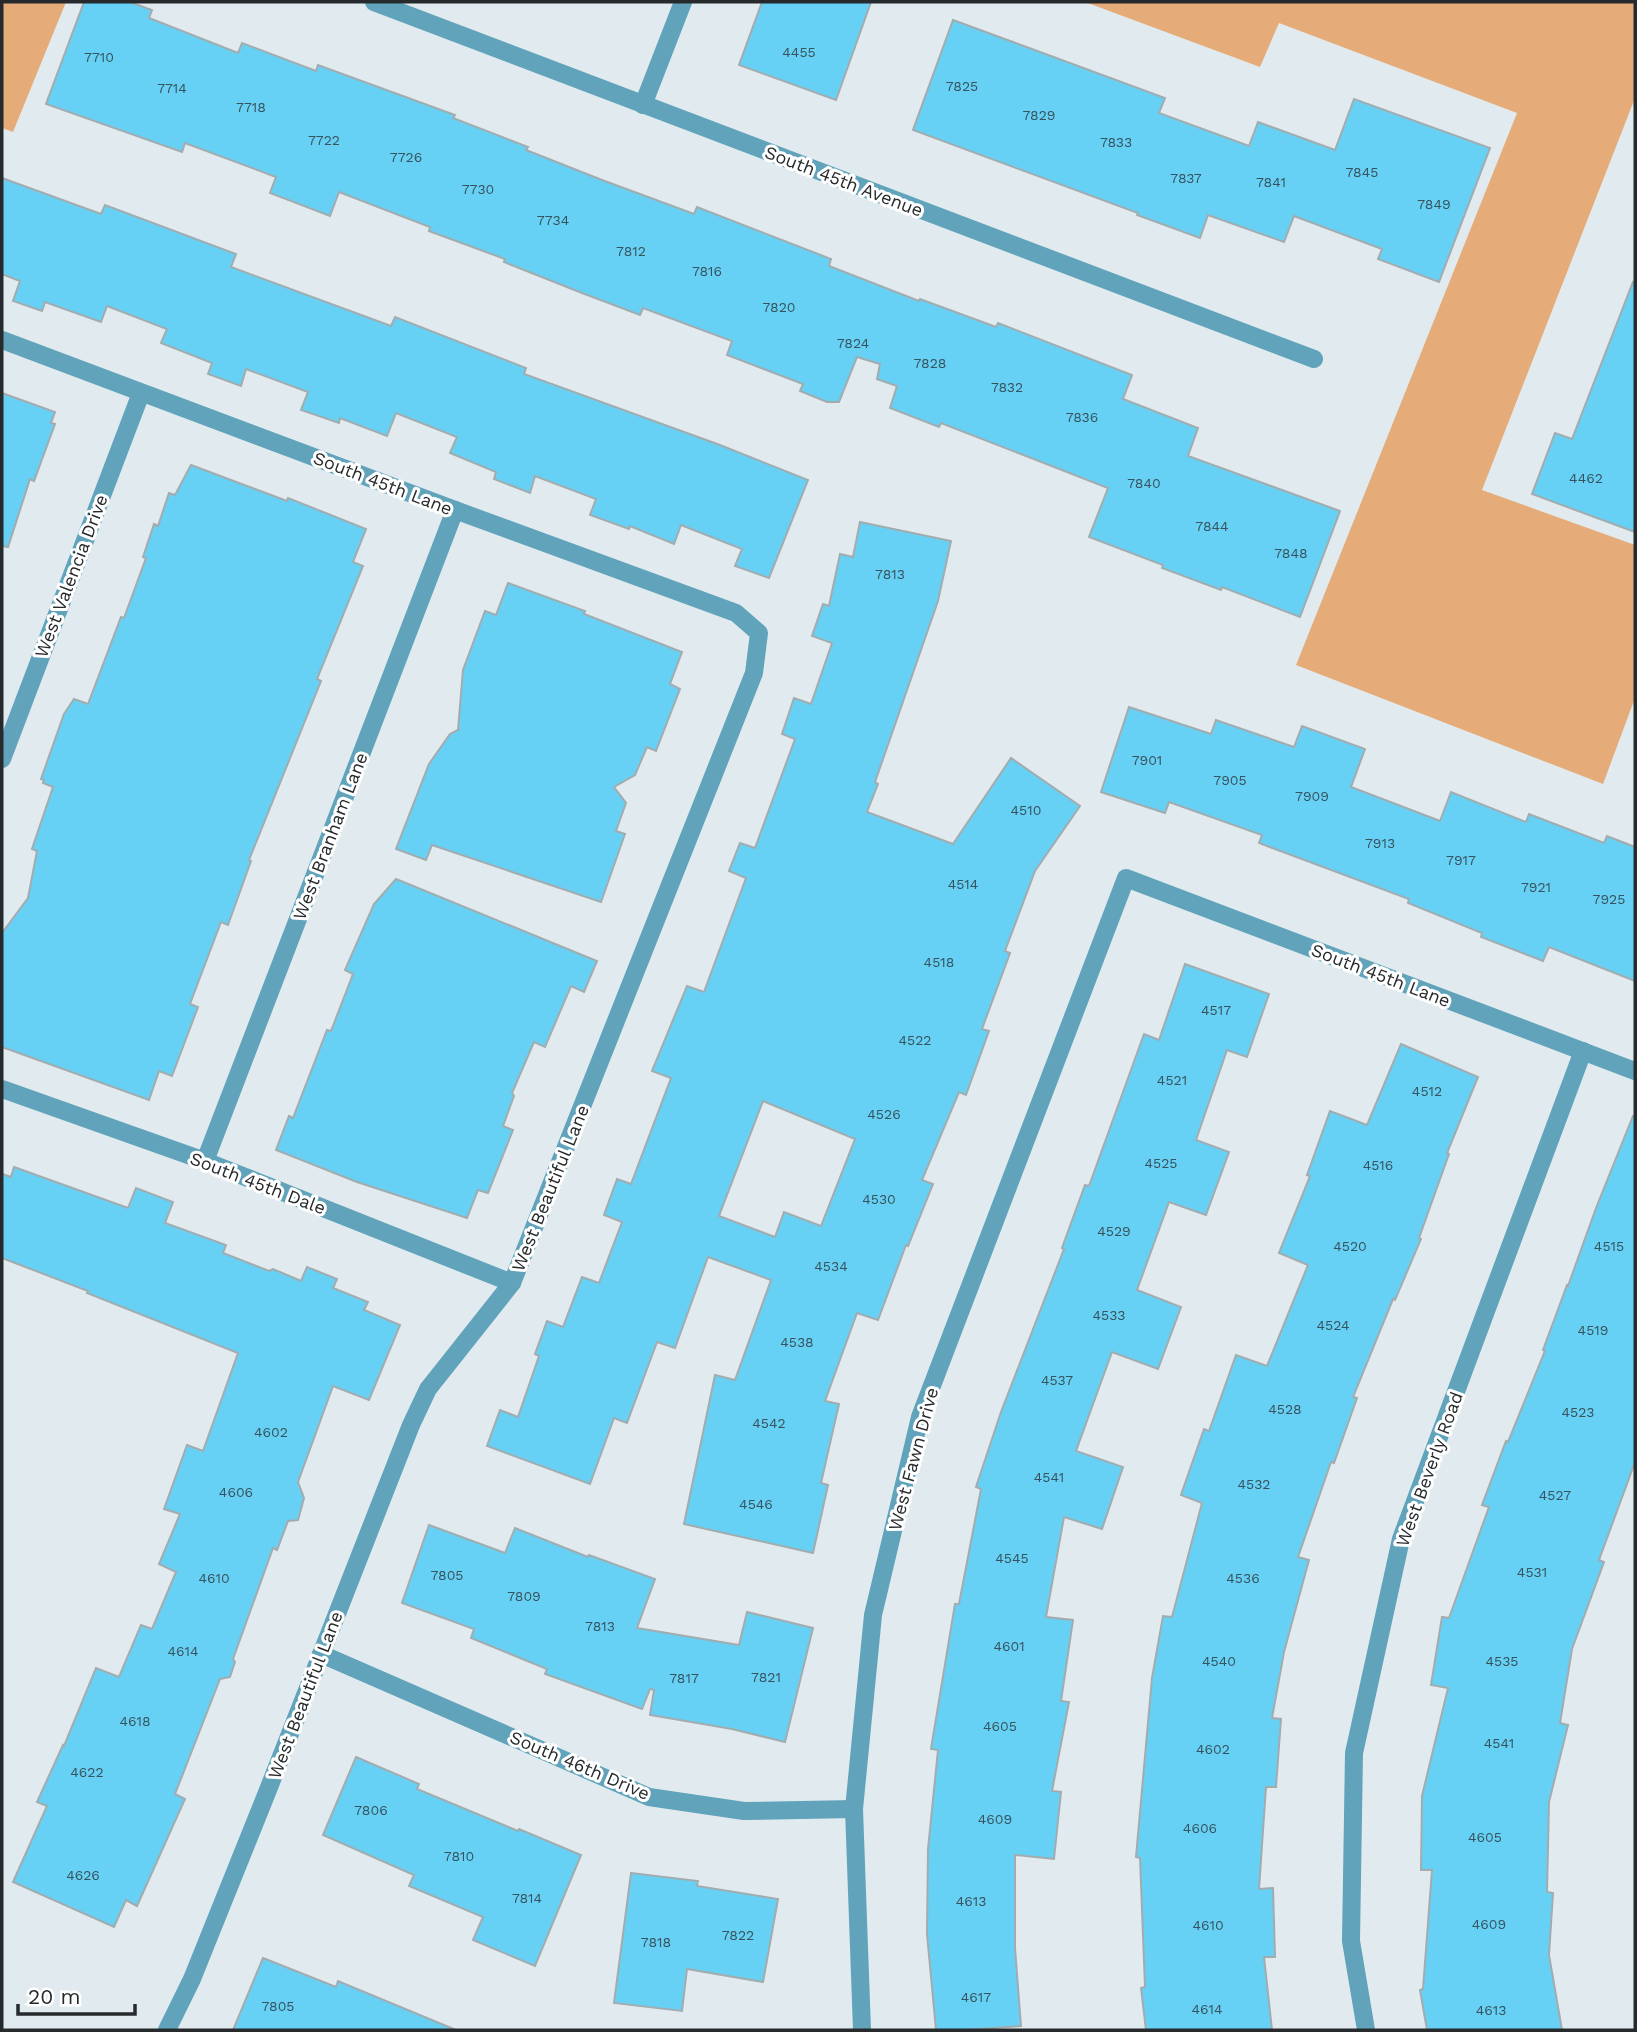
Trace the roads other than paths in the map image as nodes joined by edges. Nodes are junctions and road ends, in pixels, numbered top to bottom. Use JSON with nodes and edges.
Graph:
{"nodes":[{"id":1,"x":374,"y":2,"type":"edge"},
{"id":2,"x":683,"y":2,"type":"edge"},
{"id":3,"x":643,"y":105,"type":"junction"},
{"id":4,"x":2,"y":340,"type":"edge"},
{"id":5,"x":1314,"y":359,"type":"dead end"},
{"id":6,"x":141,"y":393,"type":"junction"},
{"id":7,"x":455,"y":510,"type":"junction"},
{"id":8,"x":759,"y":633,"type":"joint"},
{"id":9,"x":2,"y":760,"type":"edge"},
{"id":10,"x":1126,"y":878,"type":"joint"},
{"id":11,"x":1583,"y":1051,"type":"junction"},
{"id":12,"x":1635,"y":1071,"type":"edge"},
{"id":13,"x":2,"y":1089,"type":"edge"},
{"id":14,"x":205,"y":1161,"type":"junction"},
{"id":15,"x":512,"y":1283,"type":"junction"},
{"id":16,"x":321,"y":1654,"type":"junction"},
{"id":17,"x":854,"y":1809,"type":"junction"},
{"id":18,"x":167,"y":2030,"type":"edge"},
{"id":19,"x":862,"y":2030,"type":"edge"},
{"id":20,"x":1366,"y":2030,"type":"edge"}],
"edges":[{"from":1,"to":3,"type":"street","name":"South 45th Avenue"},
{"from":2,"to":3,"type":"street"},
{"from":3,"to":5,"type":"street","name":"South 45th Avenue"},
{"from":4,"to":6,"type":"street","name":"South 45th Lane"},
{"from":6,"to":7,"type":"street","name":"South 45th Lane"},
{"from":6,"to":9,"type":"street","name":"West Valencia Drive"},
{"from":7,"to":8,"type":"street","name":"South 45th Lane"},
{"from":7,"to":14,"type":"street","name":"West Branham Lane"},
{"from":8,"to":15,"type":"street","name":"West Beautiful Lane"},
{"from":10,"to":11,"type":"street","name":"South 45th Lane"},
{"from":10,"to":17,"type":"street","name":"West Fawn Drive"},
{"from":11,"to":12,"type":"street","name":"South 45th Lane"},
{"from":11,"to":20,"type":"street","name":"West Beverly Road"},
{"from":13,"to":14,"type":"street","name":"South 45th Dale"},
{"from":14,"to":15,"type":"street","name":"South 45th Dale"},
{"from":15,"to":16,"type":"street","name":"West Beautiful Lane"},
{"from":16,"to":17,"type":"street","name":"South 46th Drive"},
{"from":16,"to":18,"type":"street","name":"West Beautiful Lane"},
{"from":17,"to":19,"type":"street","name":"West Fawn Drive"}]}
